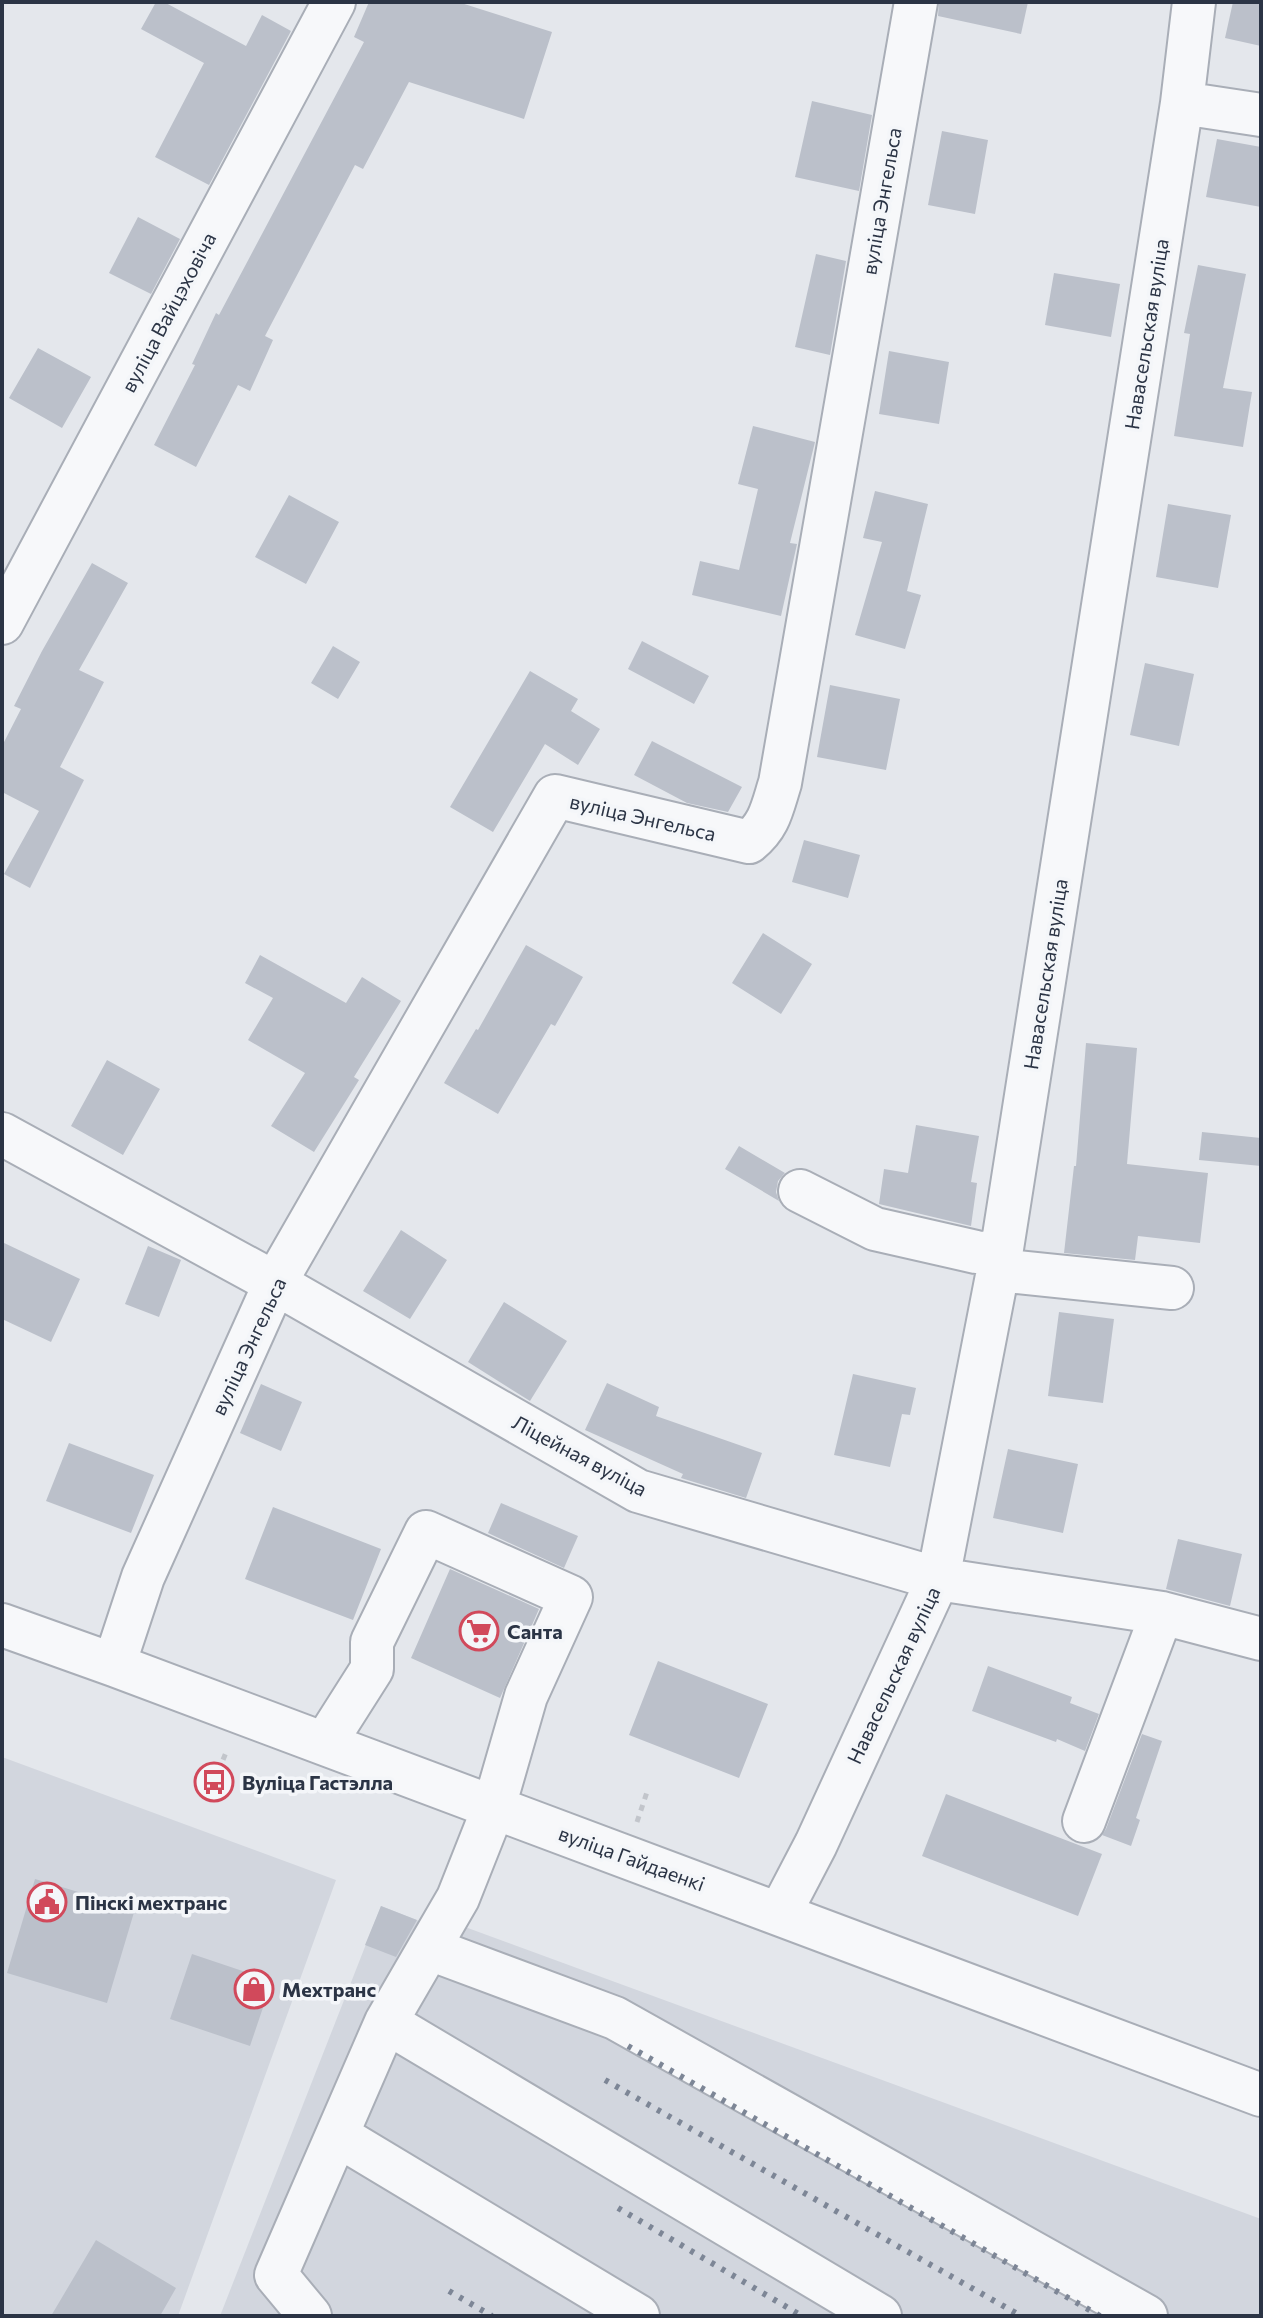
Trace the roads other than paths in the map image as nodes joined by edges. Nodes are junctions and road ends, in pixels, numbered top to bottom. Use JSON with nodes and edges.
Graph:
{"nodes":[{"id":1,"x":334,"y":2,"type":"edge"},
{"id":2,"x":916,"y":2,"type":"edge"},
{"id":3,"x":1194,"y":2,"type":"edge"},
{"id":4,"x":1182,"y":103,"type":"junction"},
{"id":5,"x":1261,"y":115,"type":"edge"},
{"id":6,"x":2,"y":623,"type":"edge"},
{"id":7,"x":2,"y":1134,"type":"edge"},
{"id":8,"x":800,"y":1191,"type":"dead end"},
{"id":9,"x":999,"y":1262,"type":"junction"},
{"id":10,"x":275,"y":1283,"type":"junction"},
{"id":11,"x":1172,"y":1288,"type":"dead end"},
{"id":12,"x":938,"y":1579,"type":"junction"},
{"id":13,"x":1162,"y":1613,"type":"junction"},
{"id":14,"x":2,"y":1625,"type":"edge"},
{"id":15,"x":1261,"y":1639,"type":"edge"},
{"id":16,"x":114,"y":1665,"type":"junction"},
{"id":17,"x":325,"y":1743,"type":"junction"},
{"id":18,"x":494,"y":1807,"type":"junction"},
{"id":19,"x":1084,"y":1821,"type":"dead end"},
{"id":20,"x":780,"y":1913,"type":"junction"},
{"id":21,"x":430,"y":1949,"type":"junction"},
{"id":22,"x":386,"y":2022,"type":"junction"},
{"id":23,"x":1261,"y":2095,"type":"edge"},
{"id":24,"x":337,"y":2135,"type":"junction"},
{"id":25,"x":310,"y":2316,"type":"edge"},
{"id":26,"x":638,"y":2316,"type":"edge"},
{"id":27,"x":880,"y":2316,"type":"edge"},
{"id":28,"x":1146,"y":2316,"type":"edge"}],
"edges":[{"from":1,"to":6,"type":"street","name":"вуліца Вайцэховіча"},
{"from":2,"to":10,"type":"street","name":"вуліца Энгельса"},
{"from":3,"to":4,"type":"street","name":"Навасельская вуліца"},
{"from":4,"to":5,"type":"street"},
{"from":4,"to":9,"type":"street","name":"Навасельская вуліца"},
{"from":7,"to":10,"type":"street","name":"Ліцейная вуліца"},
{"from":8,"to":9,"type":"street"},
{"from":9,"to":11,"type":"street"},
{"from":9,"to":12,"type":"street","name":"Навасельская вуліца"},
{"from":10,"to":12,"type":"street","name":"Ліцейная вуліца"},
{"from":10,"to":16,"type":"street","name":"вуліца Энгельса"},
{"from":12,"to":13,"type":"street","name":"Ліцейная вуліца"},
{"from":12,"to":20,"type":"street","name":"Навасельская вуліца"},
{"from":13,"to":15,"type":"street","name":"Ліцейная вуліца"},
{"from":13,"to":19,"type":"street"},
{"from":14,"to":16,"type":"street","name":"вуліца Гайдаенкі"},
{"from":16,"to":17,"type":"street","name":"вуліца Гайдаенкі"},
{"from":17,"to":18,"type":"street","name":"вуліца Гайдаенкі"},
{"from":17,"to":18,"type":"street"},
{"from":18,"to":20,"type":"street","name":"вуліца Гайдаенкі"},
{"from":18,"to":21,"type":"street"},
{"from":20,"to":23,"type":"street","name":"вуліца Гайдаенкі"},
{"from":21,"to":22,"type":"street"},
{"from":21,"to":28,"type":"street"},
{"from":22,"to":24,"type":"street"},
{"from":22,"to":27,"type":"street"},
{"from":24,"to":25,"type":"street"},
{"from":24,"to":26,"type":"street"}]}
